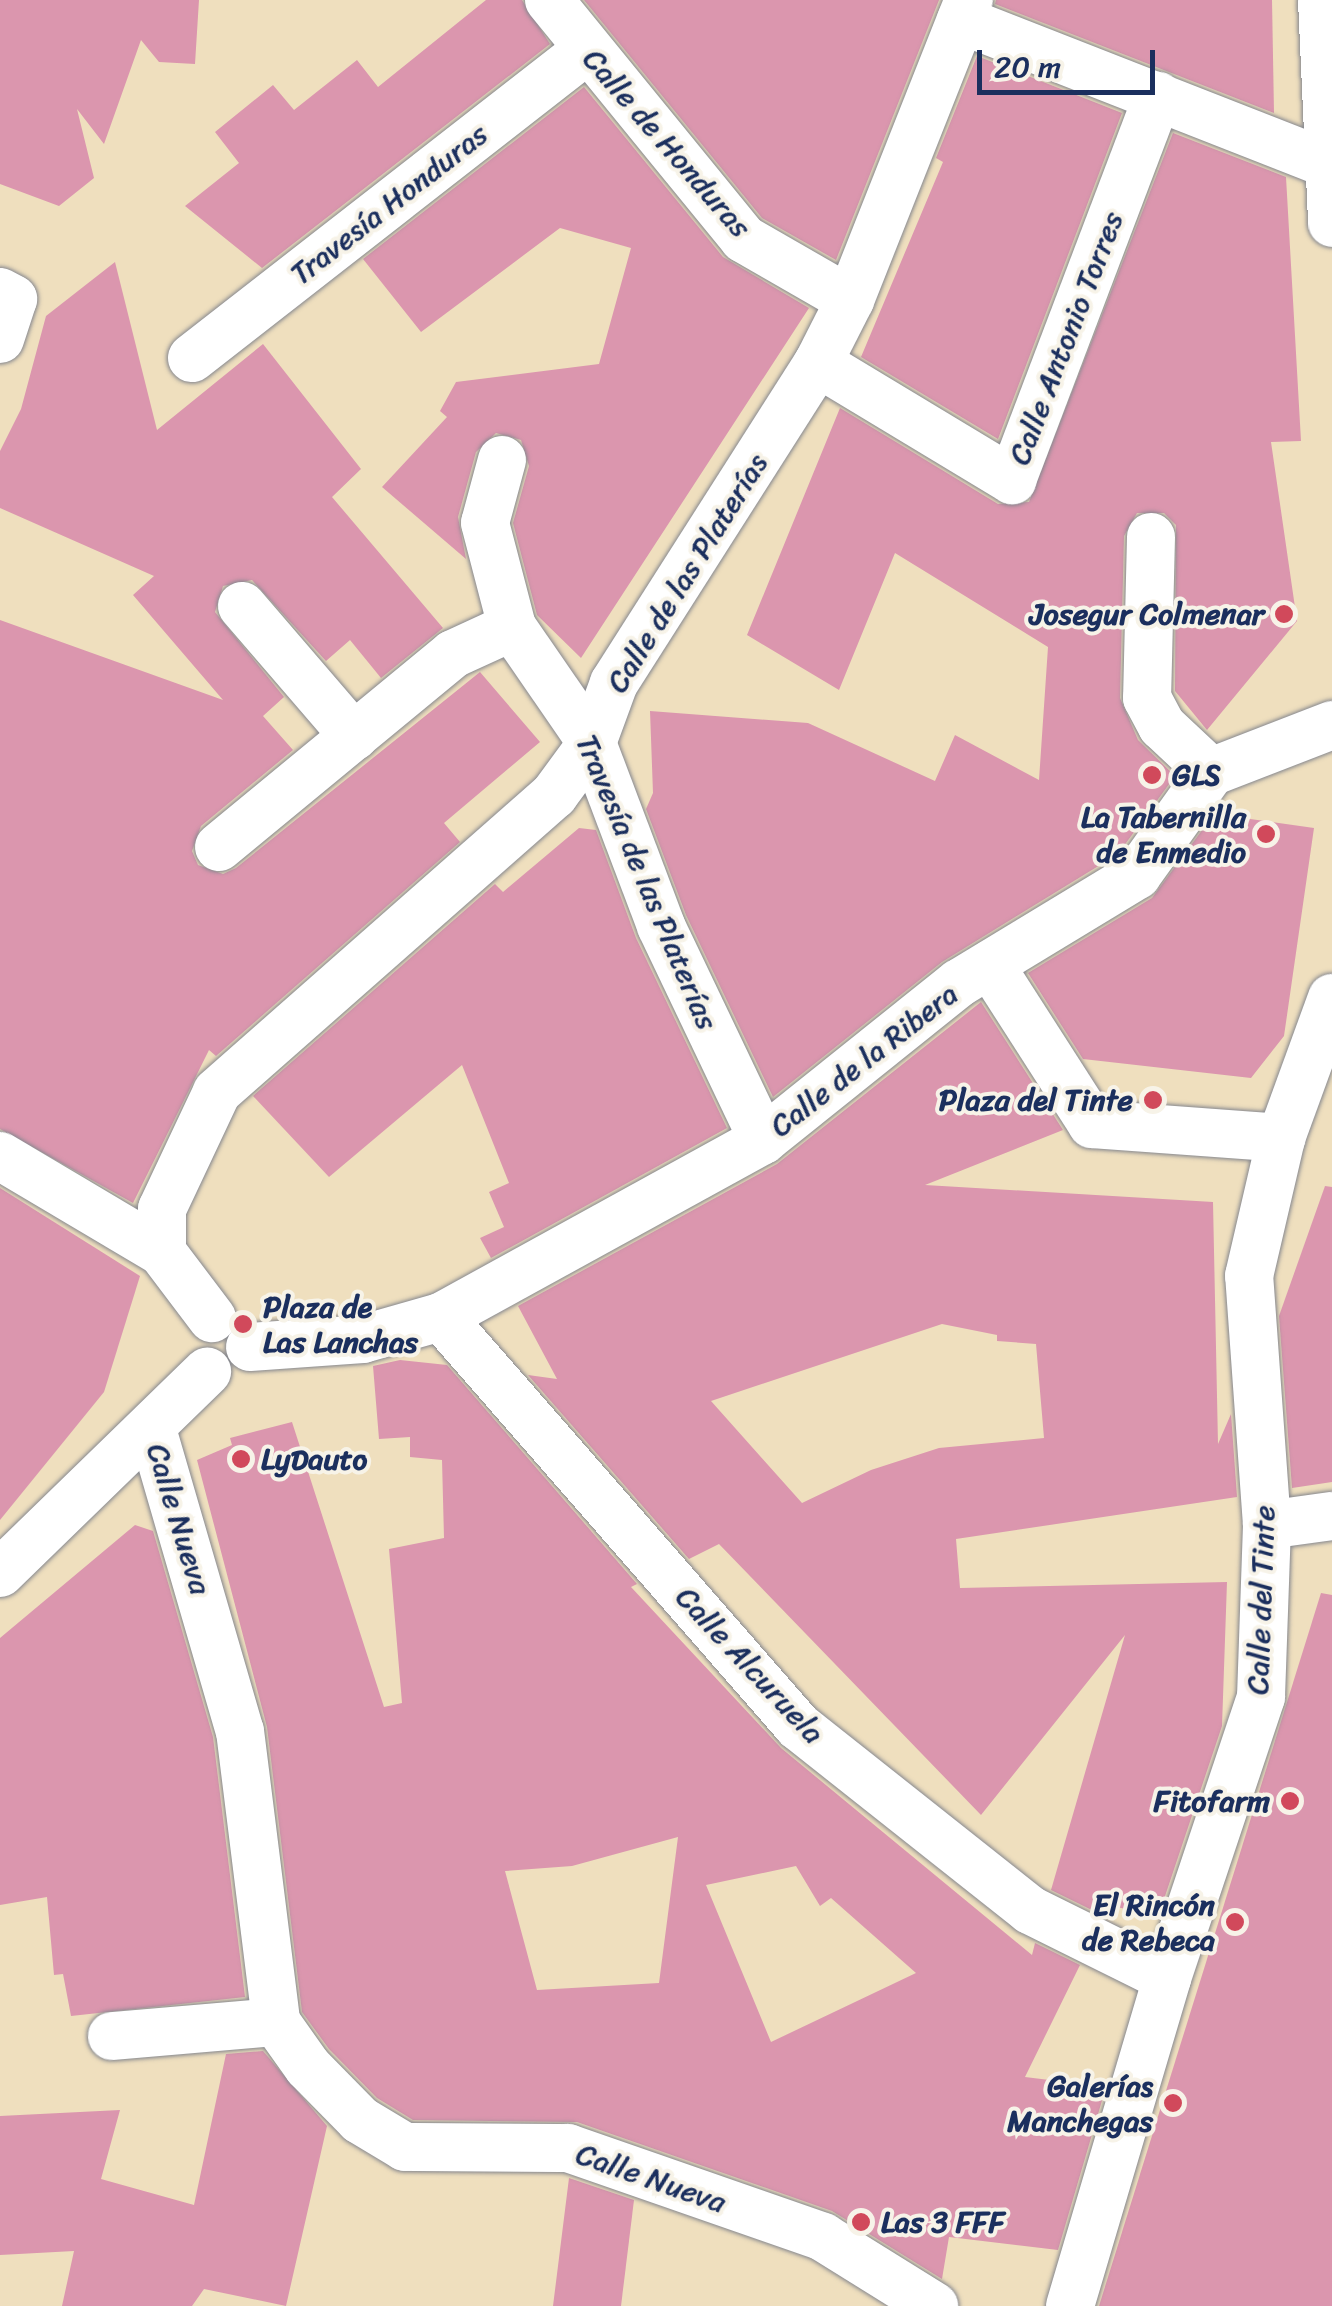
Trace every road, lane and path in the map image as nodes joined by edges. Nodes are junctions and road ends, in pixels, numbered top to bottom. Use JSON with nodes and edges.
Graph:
{"nodes":[{"id":1,"x":549,"y":0,"type":"edge"},
{"id":2,"x":1322,"y":0,"type":"edge"},
{"id":3,"x":965,"y":10,"type":"edge"},
{"id":4,"x":587,"y":50,"type":"junction"},
{"id":5,"x":1158,"y":96,"type":"junction"},
{"id":6,"x":1329,"y":164,"type":"junction"},
{"id":7,"x":1332,"y":223,"type":"edge"},
{"id":8,"x":0,"y":292,"type":"edge"},
{"id":9,"x":850,"y":300,"type":"junction"},
{"id":10,"x":0,"y":339,"type":"edge"},
{"id":11,"x":192,"y":358,"type":"dead end"},
{"id":12,"x":818,"y":363,"type":"junction"},
{"id":13,"x":502,"y":460,"type":"dead end"},
{"id":14,"x":1151,"y":537,"type":"dead end"},
{"id":15,"x":242,"y":606,"type":"dead end"},
{"id":16,"x":512,"y":626,"type":"junction"},
{"id":17,"x":1332,"y":725,"type":"edge"},
{"id":18,"x":354,"y":736,"type":"junction"},
{"id":19,"x":592,"y":743,"type":"junction"},
{"id":20,"x":1212,"y":772,"type":"junction"},
{"id":21,"x":219,"y":847,"type":"dead end"},
{"id":22,"x":990,"y":965,"type":"junction"},
{"id":23,"x":1332,"y":998,"type":"edge"},
{"id":24,"x":1281,"y":1138,"type":"junction"},
{"id":25,"x":763,"y":1140,"type":"junction"},
{"id":26,"x":0,"y":1156,"type":"edge"},
{"id":27,"x":162,"y":1252,"type":"junction"},
{"id":28,"x":440,"y":1317,"type":"junction"},
{"id":29,"x":212,"y":1318,"type":"junction"},
{"id":30,"x":250,"y":1347,"type":"junction"},
{"id":31,"x":207,"y":1372,"type":"junction"},
{"id":32,"x":152,"y":1428,"type":"junction"},
{"id":33,"x":1332,"y":1516,"type":"edge"},
{"id":34,"x":1268,"y":1526,"type":"junction"},
{"id":35,"x":0,"y":1573,"type":"edge"},
{"id":36,"x":1166,"y":1978,"type":"junction"},
{"id":37,"x":276,"y":2022,"type":"junction"},
{"id":38,"x":112,"y":2036,"type":"dead end"},
{"id":39,"x":934,"y":2306,"type":"edge"},
{"id":40,"x":1070,"y":2306,"type":"edge"}],
"edges":[{"from":1,"to":4,"type":"street","name":"Calle de Honduras"},
{"from":2,"to":6,"type":"street"},
{"from":3,"to":5,"type":"street"},
{"from":3,"to":9,"type":"street","name":"Calle de las Platerías"},
{"from":4,"to":9,"type":"street","name":"Calle de Honduras"},
{"from":4,"to":11,"type":"street","name":"Travesía Honduras"},
{"from":5,"to":6,"type":"street"},
{"from":5,"to":12,"type":"street","name":"Calle Antonio Torres"},
{"from":6,"to":7,"type":"street"},
{"from":8,"to":10,"type":"street"},
{"from":9,"to":12,"type":"street","name":"Calle de las Platerías"},
{"from":12,"to":19,"type":"street","name":"Calle de las Platerías"},
{"from":13,"to":16,"type":"street","name":"Travesía de las Platerías"},
{"from":14,"to":20,"type":"street"},
{"from":15,"to":18,"type":"street"},
{"from":16,"to":18,"type":"street"},
{"from":16,"to":19,"type":"street","name":"Travesía de las Platerías"},
{"from":17,"to":20,"type":"street"},
{"from":18,"to":21,"type":"street"},
{"from":19,"to":25,"type":"street","name":"Travesía de las Platerías"},
{"from":19,"to":27,"type":"street","name":"Calle de las Platerías"},
{"from":20,"to":22,"type":"street","name":"Calle de la Ribera"},
{"from":22,"to":24,"type":"street"},
{"from":22,"to":25,"type":"street","name":"Calle de la Ribera"},
{"from":23,"to":24,"type":"street","name":"Calle del Tinte"},
{"from":24,"to":34,"type":"street","name":"Calle del Tinte"},
{"from":25,"to":28,"type":"street","name":"Calle de la Ribera"},
{"from":26,"to":27,"type":"street"},
{"from":27,"to":29,"type":"street"},
{"from":28,"to":30,"type":"street","name":"Calle de la Ribera"},
{"from":28,"to":36,"type":"street","name":"Calle Alcuruela"},
{"from":29,"to":30,"type":"street"},
{"from":29,"to":31,"type":"street"},
{"from":30,"to":31,"type":"street"},
{"from":31,"to":32,"type":"street"},
{"from":32,"to":35,"type":"street"},
{"from":32,"to":37,"type":"street","name":"Calle Nueva"},
{"from":33,"to":34,"type":"street"},
{"from":34,"to":36,"type":"street","name":"Calle del Tinte"},
{"from":36,"to":40,"type":"street","name":"Calle del Tinte"},
{"from":37,"to":38,"type":"street"},
{"from":37,"to":39,"type":"street","name":"Calle Nueva"}]}
